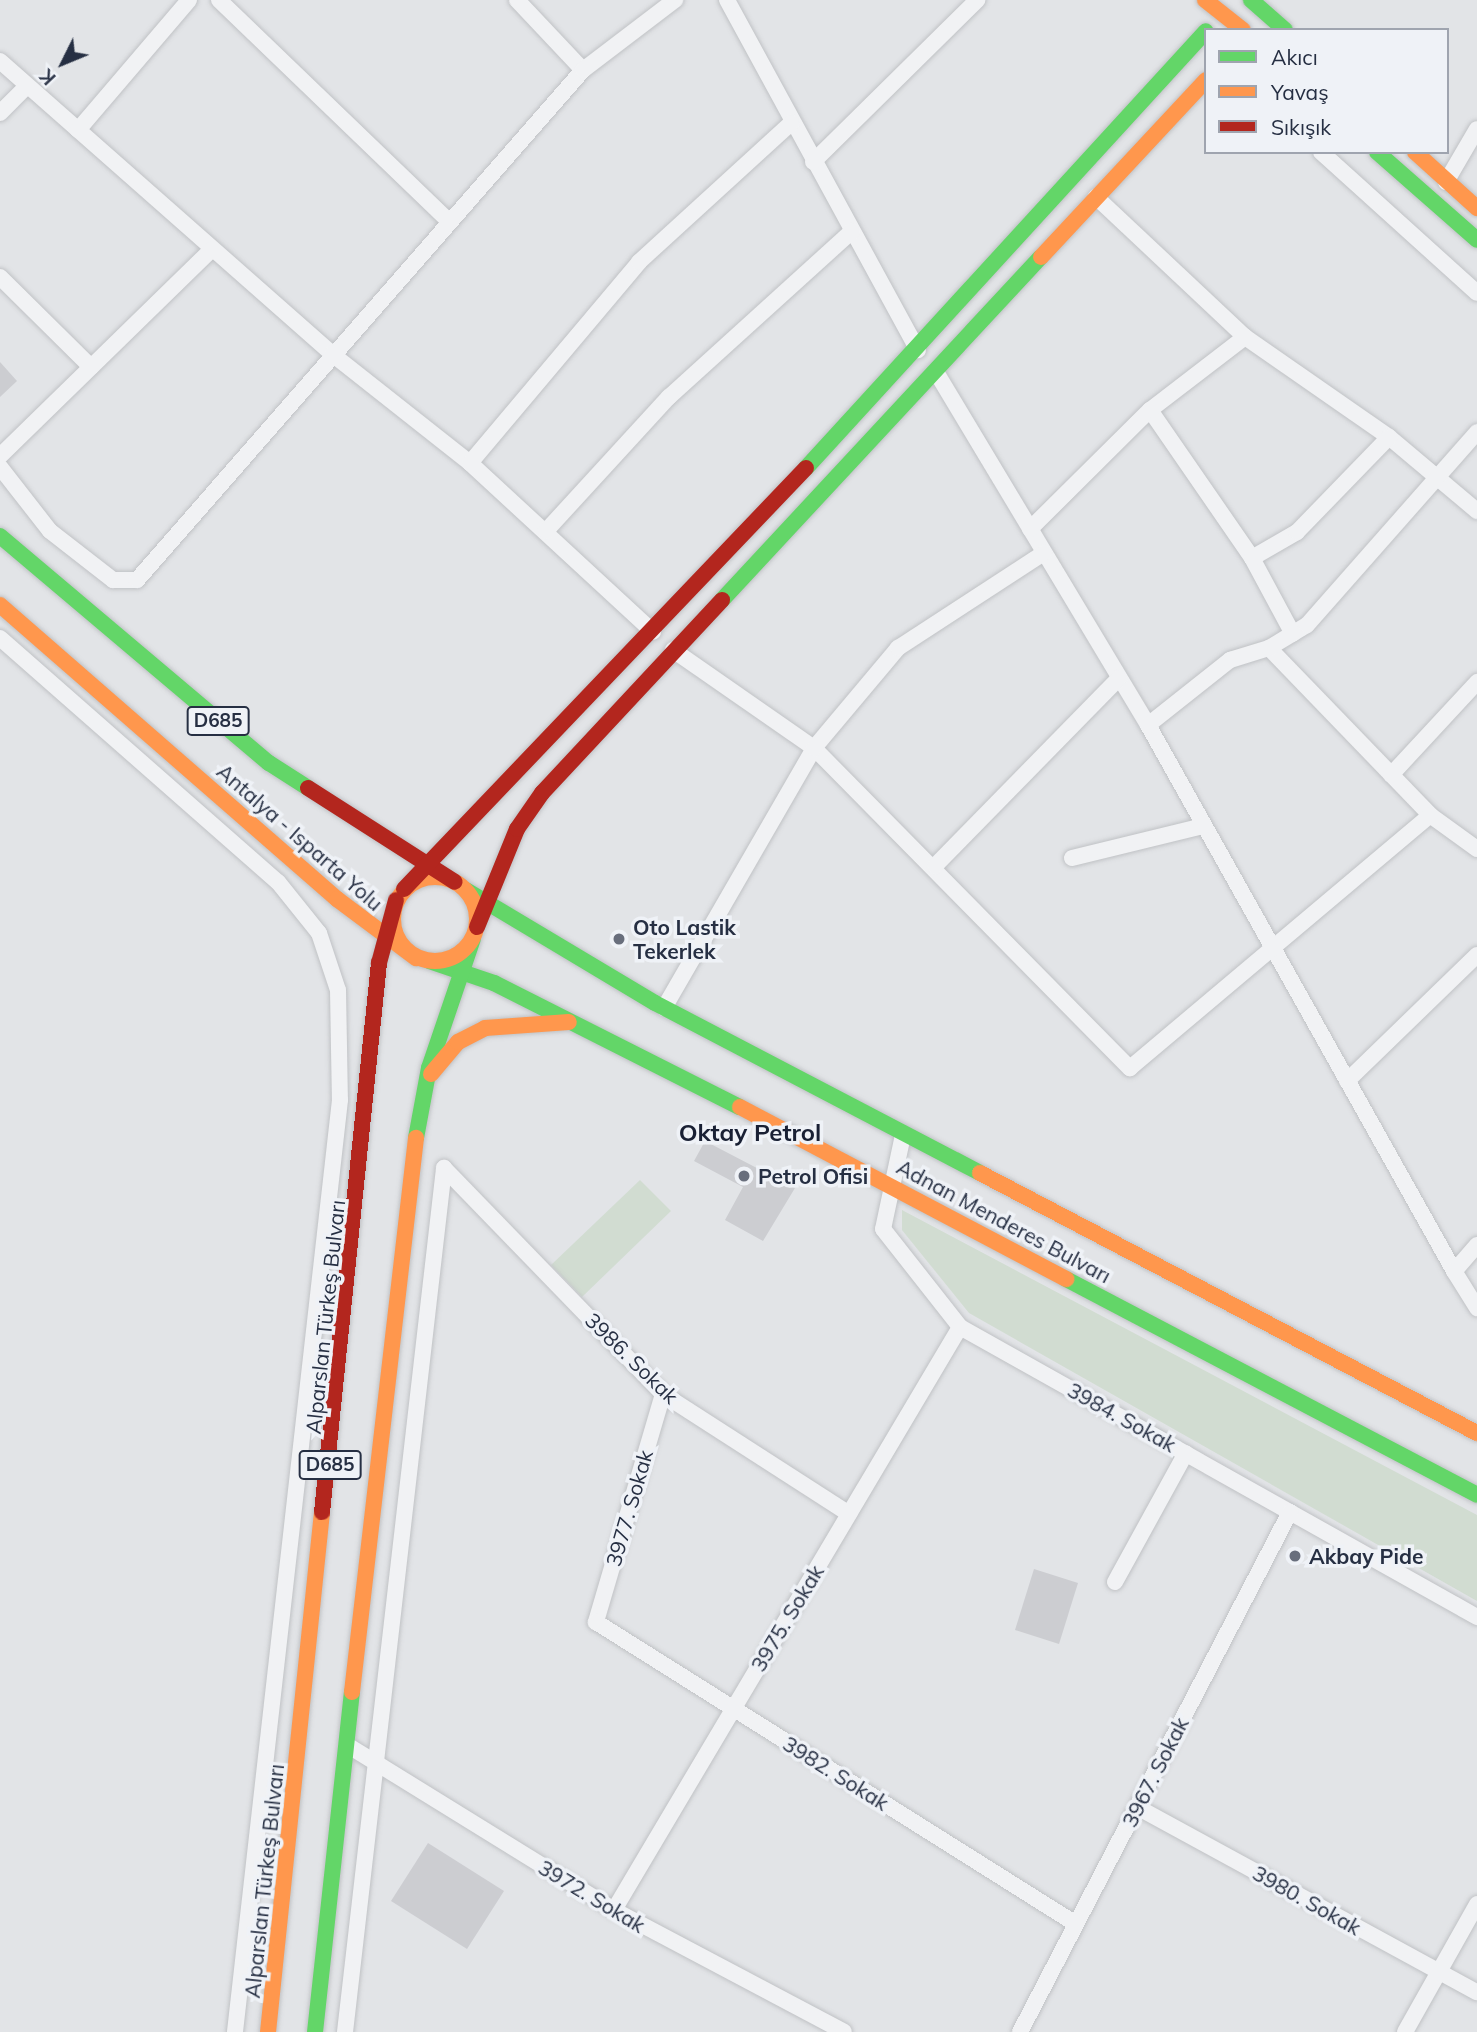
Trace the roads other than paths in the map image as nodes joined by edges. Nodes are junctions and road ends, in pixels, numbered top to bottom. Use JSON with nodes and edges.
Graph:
{"nodes":[{"id":1,"x":189,"y":0,"type":"edge"},
{"id":2,"x":219,"y":0,"type":"edge"},
{"id":3,"x":517,"y":0,"type":"edge"},
{"id":4,"x":675,"y":0,"type":"edge"},
{"id":5,"x":727,"y":0,"type":"edge"},
{"id":6,"x":977,"y":0,"type":"edge"},
{"id":7,"x":1205,"y":0,"type":"edge"},
{"id":8,"x":1234,"y":0,"type":"edge"},
{"id":9,"x":1251,"y":0,"type":"edge"},
{"id":10,"x":1281,"y":0,"type":"edge"},
{"id":11,"x":1268,"y":13,"type":"junction"},
{"id":12,"x":1221,"y":14,"type":"junction"},
{"id":13,"x":1208,"y":28,"type":"edge"},
{"id":14,"x":1240,"y":28,"type":"edge"},
{"id":15,"x":1255,"y":28,"type":"edge"},
{"id":16,"x":1283,"y":28,"type":"edge"},
{"id":17,"x":1204,"y":32,"type":"edge"},
{"id":18,"x":0,"y":61,"type":"edge"},
{"id":19,"x":583,"y":69,"type":"junction"},
{"id":20,"x":1204,"y":82,"type":"edge"},
{"id":21,"x":27,"y":86,"type":"junction"},
{"id":22,"x":0,"y":113,"type":"edge"},
{"id":23,"x":791,"y":123,"type":"junction"},
{"id":24,"x":1477,"y":129,"type":"edge"},
{"id":25,"x":78,"y":130,"type":"junction"},
{"id":26,"x":1472,"y":148,"type":"edge"},
{"id":27,"x":1323,"y":154,"type":"edge"},
{"id":28,"x":1379,"y":154,"type":"edge"},
{"id":29,"x":1417,"y":154,"type":"edge"},
{"id":30,"x":813,"y":162,"type":"junction"},
{"id":31,"x":1446,"y":181,"type":"junction"},
{"id":32,"x":1096,"y":197,"type":"junction"},
{"id":33,"x":1477,"y":208,"type":"edge"},
{"id":34,"x":448,"y":220,"type":"junction"},
{"id":35,"x":852,"y":231,"type":"junction"},
{"id":36,"x":1477,"y":240,"type":"edge"},
{"id":37,"x":212,"y":248,"type":"junction"},
{"id":38,"x":0,"y":277,"type":"edge"},
{"id":39,"x":1477,"y":293,"type":"edge"},
{"id":40,"x":1245,"y":337,"type":"junction"},
{"id":41,"x":918,"y":350,"type":"junction"},
{"id":42,"x":332,"y":354,"type":"junction"},
{"id":43,"x":91,"y":367,"type":"junction"},
{"id":44,"x":936,"y":372,"type":"junction"},
{"id":45,"x":1150,"y":410,"type":"junction"},
{"id":46,"x":1477,"y":432,"type":"edge"},
{"id":47,"x":1389,"y":437,"type":"junction"},
{"id":48,"x":0,"y":456,"type":"edge"},
{"id":49,"x":470,"y":463,"type":"junction"},
{"id":50,"x":0,"y":467,"type":"edge"},
{"id":51,"x":1440,"y":480,"type":"junction"},
{"id":52,"x":1477,"y":511,"type":"edge"},
{"id":53,"x":1030,"y":529,"type":"junction"},
{"id":54,"x":546,"y":531,"type":"junction"},
{"id":55,"x":0,"y":536,"type":"edge"},
{"id":56,"x":1044,"y":553,"type":"junction"},
{"id":57,"x":1252,"y":558,"type":"junction"},
{"id":58,"x":0,"y":605,"type":"edge"},
{"id":59,"x":653,"y":632,"type":"junction"},
{"id":60,"x":1293,"y":634,"type":"junction"},
{"id":61,"x":0,"y":638,"type":"edge"},
{"id":62,"x":1269,"y":648,"type":"junction"},
{"id":63,"x":673,"y":650,"type":"junction"},
{"id":64,"x":1119,"y":678,"type":"junction"},
{"id":65,"x":1477,"y":682,"type":"edge"},
{"id":66,"x":1148,"y":725,"type":"junction"},
{"id":67,"x":814,"y":748,"type":"junction"},
{"id":68,"x":1391,"y":775,"type":"junction"},
{"id":69,"x":1430,"y":815,"type":"junction"},
{"id":70,"x":1203,"y":826,"type":"junction"},
{"id":71,"x":1477,"y":849,"type":"edge"},
{"id":72,"x":1072,"y":858,"type":"dead end"},
{"id":73,"x":426,"y":866,"type":"junction"},
{"id":74,"x":935,"y":866,"type":"junction"},
{"id":75,"x":461,"y":886,"type":"junction"},
{"id":76,"x":400,"y":895,"type":"junction"},
{"id":77,"x":485,"y":903,"type":"junction"},
{"id":78,"x":475,"y":933,"type":"junction"},
{"id":79,"x":384,"y":938,"type":"junction"},
{"id":80,"x":1273,"y":951,"type":"junction"},
{"id":81,"x":1477,"y":955,"type":"edge"},
{"id":82,"x":423,"y":960,"type":"junction"},
{"id":83,"x":460,"y":971,"type":"junction"},
{"id":84,"x":664,"y":1008,"type":"junction"},
{"id":85,"x":579,"y":1023,"type":"junction"},
{"id":86,"x":426,"y":1081,"type":"junction"},
{"id":87,"x":1347,"y":1081,"type":"junction"},
{"id":88,"x":904,"y":1135,"type":"junction"},
{"id":89,"x":890,"y":1185,"type":"junction"},
{"id":90,"x":329,"y":1199,"type":"junction"},
{"id":91,"x":358,"y":1203,"type":"junction"},
{"id":92,"x":1477,"y":1245,"type":"edge"},
{"id":93,"x":1454,"y":1271,"type":"junction"},
{"id":94,"x":1477,"y":1308,"type":"edge"},
{"id":95,"x":960,"y":1327,"type":"junction"},
{"id":96,"x":663,"y":1394,"type":"junction"},
{"id":97,"x":1477,"y":1433,"type":"edge"},
{"id":98,"x":1186,"y":1453,"type":"junction"},
{"id":99,"x":1477,"y":1495,"type":"edge"},
{"id":100,"x":1290,"y":1512,"type":"junction"},
{"id":101,"x":849,"y":1514,"type":"junction"},
{"id":102,"x":1115,"y":1582,"type":"dead end"},
{"id":103,"x":1477,"y":1617,"type":"edge"},
{"id":104,"x":596,"y":1622,"type":"joint"},
{"id":105,"x":734,"y":1708,"type":"junction"},
{"id":106,"x":347,"y":1745,"type":"junction"},
{"id":107,"x":375,"y":1763,"type":"junction"},
{"id":108,"x":1137,"y":1807,"type":"junction"},
{"id":109,"x":1477,"y":1904,"type":"edge"},
{"id":110,"x":614,"y":1910,"type":"junction"},
{"id":111,"x":1076,"y":1924,"type":"junction"},
{"id":112,"x":1439,"y":1972,"type":"junction"},
{"id":113,"x":1477,"y":1992,"type":"edge"},
{"id":114,"x":235,"y":2032,"type":"edge"},
{"id":115,"x":268,"y":2032,"type":"edge"},
{"id":116,"x":316,"y":2032,"type":"edge"},
{"id":117,"x":345,"y":2032,"type":"edge"},
{"id":118,"x":845,"y":2032,"type":"edge"},
{"id":119,"x":1020,"y":2032,"type":"edge"},
{"id":120,"x":1405,"y":2032,"type":"edge"}],
"edges":[{"from":1,"to":25,"type":"street"},
{"from":2,"to":34,"type":"street"},
{"from":3,"to":19,"type":"street"},
{"from":4,"to":19,"type":"street"},
{"from":5,"to":23,"type":"street"},
{"from":6,"to":30,"type":"street"},
{"from":7,"to":12,"type":"main road"},
{"from":8,"to":12,"type":"main road"},
{"from":9,"to":11,"type":"main road"},
{"from":10,"to":11,"type":"main road"},
{"from":11,"to":15,"type":"main road"},
{"from":11,"to":16,"type":"main road"},
{"from":12,"to":13,"type":"main road"},
{"from":12,"to":14,"type":"main road"},
{"from":17,"to":41,"type":"main road"},
{"from":18,"to":21,"type":"street"},
{"from":19,"to":34,"type":"street"},
{"from":20,"to":32,"type":"main road"},
{"from":21,"to":22,"type":"street"},
{"from":21,"to":25,"type":"street"},
{"from":23,"to":30,"type":"street"},
{"from":23,"to":49,"type":"street"},
{"from":24,"to":26,"type":"street"},
{"from":25,"to":37,"type":"street"},
{"from":26,"to":31,"type":"street"},
{"from":27,"to":39,"type":"street"},
{"from":28,"to":36,"type":"main road"},
{"from":29,"to":31,"type":"main road"},
{"from":30,"to":35,"type":"street"},
{"from":31,"to":33,"type":"main road"},
{"from":32,"to":40,"type":"street"},
{"from":32,"to":44,"type":"main road"},
{"from":34,"to":42,"type":"street"},
{"from":35,"to":41,"type":"street"},
{"from":35,"to":54,"type":"street"},
{"from":37,"to":42,"type":"street"},
{"from":37,"to":43,"type":"street"},
{"from":38,"to":43,"type":"street"},
{"from":40,"to":45,"type":"street"},
{"from":40,"to":47,"type":"street"},
{"from":41,"to":44,"type":"main road"},
{"from":41,"to":59,"type":"main road"},
{"from":42,"to":49,"type":"street"},
{"from":42,"to":50,"type":"street"},
{"from":43,"to":48,"type":"street"},
{"from":44,"to":53,"type":"street"},
{"from":44,"to":63,"type":"main road"},
{"from":45,"to":53,"type":"street"},
{"from":45,"to":57,"type":"street"},
{"from":46,"to":51,"type":"street"},
{"from":47,"to":51,"type":"street"},
{"from":47,"to":57,"type":"street"},
{"from":49,"to":54,"type":"street"},
{"from":51,"to":52,"type":"street"},
{"from":51,"to":60,"type":"street"},
{"from":53,"to":56,"type":"street"},
{"from":54,"to":59,"type":"street"},
{"from":55,"to":73,"type":"main road","name":"Adnan Menderes Bulvarı","number":"D685"},
{"from":56,"to":64,"type":"street"},
{"from":56,"to":67,"type":"street"},
{"from":57,"to":60,"type":"street"},
{"from":58,"to":79,"type":"main road","name":"Antalya - Isparta Yolu","number":"D685"},
{"from":59,"to":73,"type":"main road"},
{"from":60,"to":62,"type":"street"},
{"from":61,"to":90,"type":"street"},
{"from":62,"to":66,"type":"street"},
{"from":62,"to":68,"type":"street"},
{"from":63,"to":67,"type":"street"},
{"from":63,"to":77,"type":"main road"},
{"from":64,"to":66,"type":"street"},
{"from":64,"to":74,"type":"street"},
{"from":65,"to":68,"type":"street"},
{"from":66,"to":70,"type":"street"},
{"from":67,"to":74,"type":"street"},
{"from":67,"to":84,"type":"street"},
{"from":68,"to":69,"type":"street"},
{"from":69,"to":71,"type":"street"},
{"from":69,"to":80,"type":"street"},
{"from":70,"to":72,"type":"street"},
{"from":70,"to":80,"type":"street"},
{"from":73,"to":75,"type":"main road","name":"Adnan Menderes Bulvarı","number":"D685"},
{"from":73,"to":76,"type":"main road"},
{"from":74,"to":80,"type":"street"},
{"from":75,"to":76,"type":"main road"},
{"from":75,"to":77,"type":"main road","name":"Adnan Menderes Bulvarı"},
{"from":75,"to":78,"type":"main road"},
{"from":76,"to":79,"type":"main road","name":"Alparslan Türkeş Bulvarı","number":"D685"},
{"from":76,"to":82,"type":"main road"},
{"from":77,"to":78,"type":"main road"},
{"from":77,"to":84,"type":"main road","name":"Adnan Menderes Bulvarı"},
{"from":78,"to":82,"type":"main road"},
{"from":78,"to":83,"type":"main road","number":"D685"},
{"from":79,"to":82,"type":"main road","name":"Antalya - Isparta Yolu","number":"D685"},
{"from":79,"to":91,"type":"main road","name":"Alparslan Türkeş Bulvarı","number":"D685"},
{"from":80,"to":87,"type":"street"},
{"from":81,"to":87,"type":"street"},
{"from":82,"to":83,"type":"main road","name":"Adnan Menderes Bulvarı"},
{"from":83,"to":85,"type":"main road","name":"Adnan Menderes Bulvarı"},
{"from":83,"to":86,"type":"main road","number":"D685"},
{"from":84,"to":88,"type":"main road","name":"Adnan Menderes Bulvarı"},
{"from":85,"to":86,"type":"main road"},
{"from":85,"to":89,"type":"main road","name":"Adnan Menderes Bulvarı"},
{"from":86,"to":106,"type":"main road","number":"D685"},
{"from":87,"to":93,"type":"street"},
{"from":88,"to":89,"type":"street","name":"3984. Sokak"},
{"from":88,"to":97,"type":"main road","name":"Adnan Menderes Bulvarı"},
{"from":89,"to":95,"type":"street","name":"3984. Sokak"},
{"from":89,"to":99,"type":"main road","name":"Adnan Menderes Bulvarı"},
{"from":90,"to":91,"type":"street"},
{"from":90,"to":114,"type":"street"},
{"from":91,"to":115,"type":"main road","name":"Alparslan Türkeş Bulvarı","number":"D685"},
{"from":92,"to":93,"type":"street"},
{"from":93,"to":94,"type":"street"},
{"from":95,"to":98,"type":"street","name":"3984. Sokak"},
{"from":95,"to":101,"type":"street","name":"3975. Sokak"},
{"from":96,"to":101,"type":"street","name":"3986. Sokak"},
{"from":96,"to":104,"type":"street","name":"3977. Sokak"},
{"from":96,"to":107,"type":"street","name":"3986. Sokak"},
{"from":98,"to":100,"type":"street","name":"3984. Sokak"},
{"from":98,"to":102,"type":"street"},
{"from":100,"to":103,"type":"street","name":"3984. Sokak"},
{"from":100,"to":108,"type":"street","name":"3967. Sokak"},
{"from":101,"to":105,"type":"street","name":"3975. Sokak"},
{"from":104,"to":105,"type":"street","name":"3982. Sokak"},
{"from":105,"to":110,"type":"street","name":"3975. Sokak"},
{"from":105,"to":111,"type":"street","name":"3982. Sokak"},
{"from":106,"to":107,"type":"street","name":"3972. Sokak"},
{"from":106,"to":116,"type":"main road","number":"D685"},
{"from":107,"to":110,"type":"street","name":"3972. Sokak"},
{"from":107,"to":117,"type":"street"},
{"from":108,"to":111,"type":"street","name":"3967. Sokak"},
{"from":108,"to":112,"type":"street","name":"3980. Sokak"},
{"from":109,"to":112,"type":"street"},
{"from":110,"to":118,"type":"street","name":"3972. Sokak"},
{"from":111,"to":119,"type":"street","name":"3967. Sokak"},
{"from":112,"to":113,"type":"street","name":"3980. Sokak"},
{"from":112,"to":120,"type":"street"}]}
